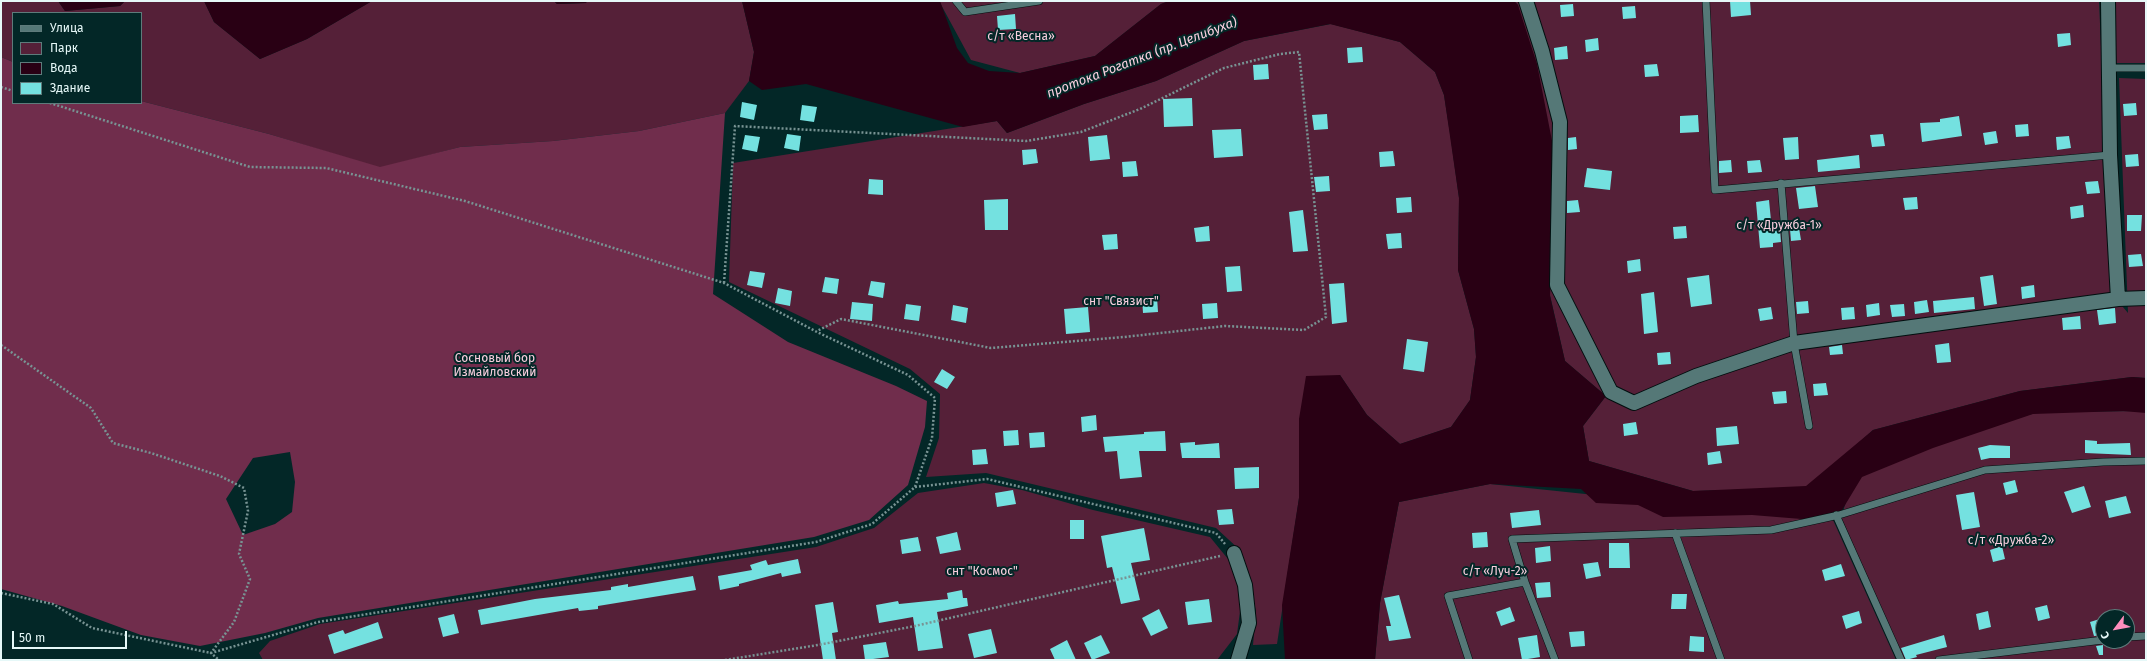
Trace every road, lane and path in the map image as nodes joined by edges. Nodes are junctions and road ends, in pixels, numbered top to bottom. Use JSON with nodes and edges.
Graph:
{"nodes":[{"id":1,"x":956,"y":1,"type":"edge"},
{"id":2,"x":1039,"y":1,"type":"edge"},
{"id":3,"x":1526,"y":1,"type":"edge"},
{"id":4,"x":1706,"y":1,"type":"edge"},
{"id":5,"x":2108,"y":1,"type":"edge"},
{"id":6,"x":2110,"y":68,"type":"junction"},
{"id":7,"x":2146,"y":68,"type":"edge"},
{"id":8,"x":1,"y":87,"type":"edge"},
{"id":9,"x":12,"y":91,"type":"edge"},
{"id":10,"x":53,"y":104,"type":"edge"},
{"id":11,"x":2110,"y":155,"type":"junction"},
{"id":12,"x":1781,"y":183,"type":"junction"},
{"id":13,"x":724,"y":283,"type":"junction"},
{"id":14,"x":2146,"y":298,"type":"edge"},
{"id":15,"x":2118,"y":300,"type":"junction"},
{"id":16,"x":817,"y":332,"type":"junction"},
{"id":17,"x":1794,"y":343,"type":"junction"},
{"id":18,"x":1,"y":345,"type":"edge"},
{"id":19,"x":1809,"y":426,"type":"dead end"},
{"id":20,"x":2146,"y":461,"type":"edge"},
{"id":21,"x":915,"y":487,"type":"junction"},
{"id":22,"x":1836,"y":515,"type":"junction"},
{"id":23,"x":1675,"y":533,"type":"junction"},
{"id":24,"x":1234,"y":553,"type":"junction"},
{"id":25,"x":1526,"y":582,"type":"junction"},
{"id":26,"x":1,"y":593,"type":"edge"},
{"id":27,"x":2146,"y":636,"type":"edge"},
{"id":28,"x":2135,"y":637,"type":"edge"},
{"id":29,"x":2095,"y":641,"type":"edge"},
{"id":30,"x":211,"y":653,"type":"junction"},
{"id":31,"x":220,"y":660,"type":"edge"},
{"id":32,"x":725,"y":660,"type":"edge"},
{"id":33,"x":1238,"y":660,"type":"edge"},
{"id":34,"x":1469,"y":660,"type":"edge"},
{"id":35,"x":1555,"y":660,"type":"edge"},
{"id":36,"x":1721,"y":660,"type":"edge"},
{"id":37,"x":1901,"y":660,"type":"edge"},
{"id":38,"x":1939,"y":660,"type":"edge"}],
"edges":[{"from":1,"to":2,"type":"lane"},
{"from":3,"to":17,"type":"street"},
{"from":4,"to":12,"type":"lane"},
{"from":5,"to":6,"type":"street"},
{"from":6,"to":7,"type":"lane"},
{"from":6,"to":11,"type":"street"},
{"from":8,"to":9,"type":"path"},
{"from":10,"to":13,"type":"path"},
{"from":11,"to":12,"type":"lane"},
{"from":11,"to":15,"type":"street"},
{"from":12,"to":17,"type":"lane"},
{"from":13,"to":16,"type":"path"},
{"from":13,"to":16,"type":"path"},
{"from":14,"to":15,"type":"street"},
{"from":15,"to":17,"type":"street"},
{"from":16,"to":21,"type":"path"},
{"from":17,"to":19,"type":"lane"},
{"from":18,"to":30,"type":"path"},
{"from":20,"to":22,"type":"lane"},
{"from":21,"to":24,"type":"path"},
{"from":21,"to":30,"type":"path"},
{"from":22,"to":23,"type":"lane"},
{"from":22,"to":37,"type":"lane"},
{"from":23,"to":25,"type":"lane"},
{"from":23,"to":36,"type":"lane"},
{"from":24,"to":32,"type":"path"},
{"from":24,"to":33,"type":"street"},
{"from":25,"to":34,"type":"lane"},
{"from":25,"to":35,"type":"lane"},
{"from":26,"to":30,"type":"path"},
{"from":27,"to":28,"type":"lane"},
{"from":29,"to":38,"type":"lane"},
{"from":30,"to":31,"type":"path"}]}
